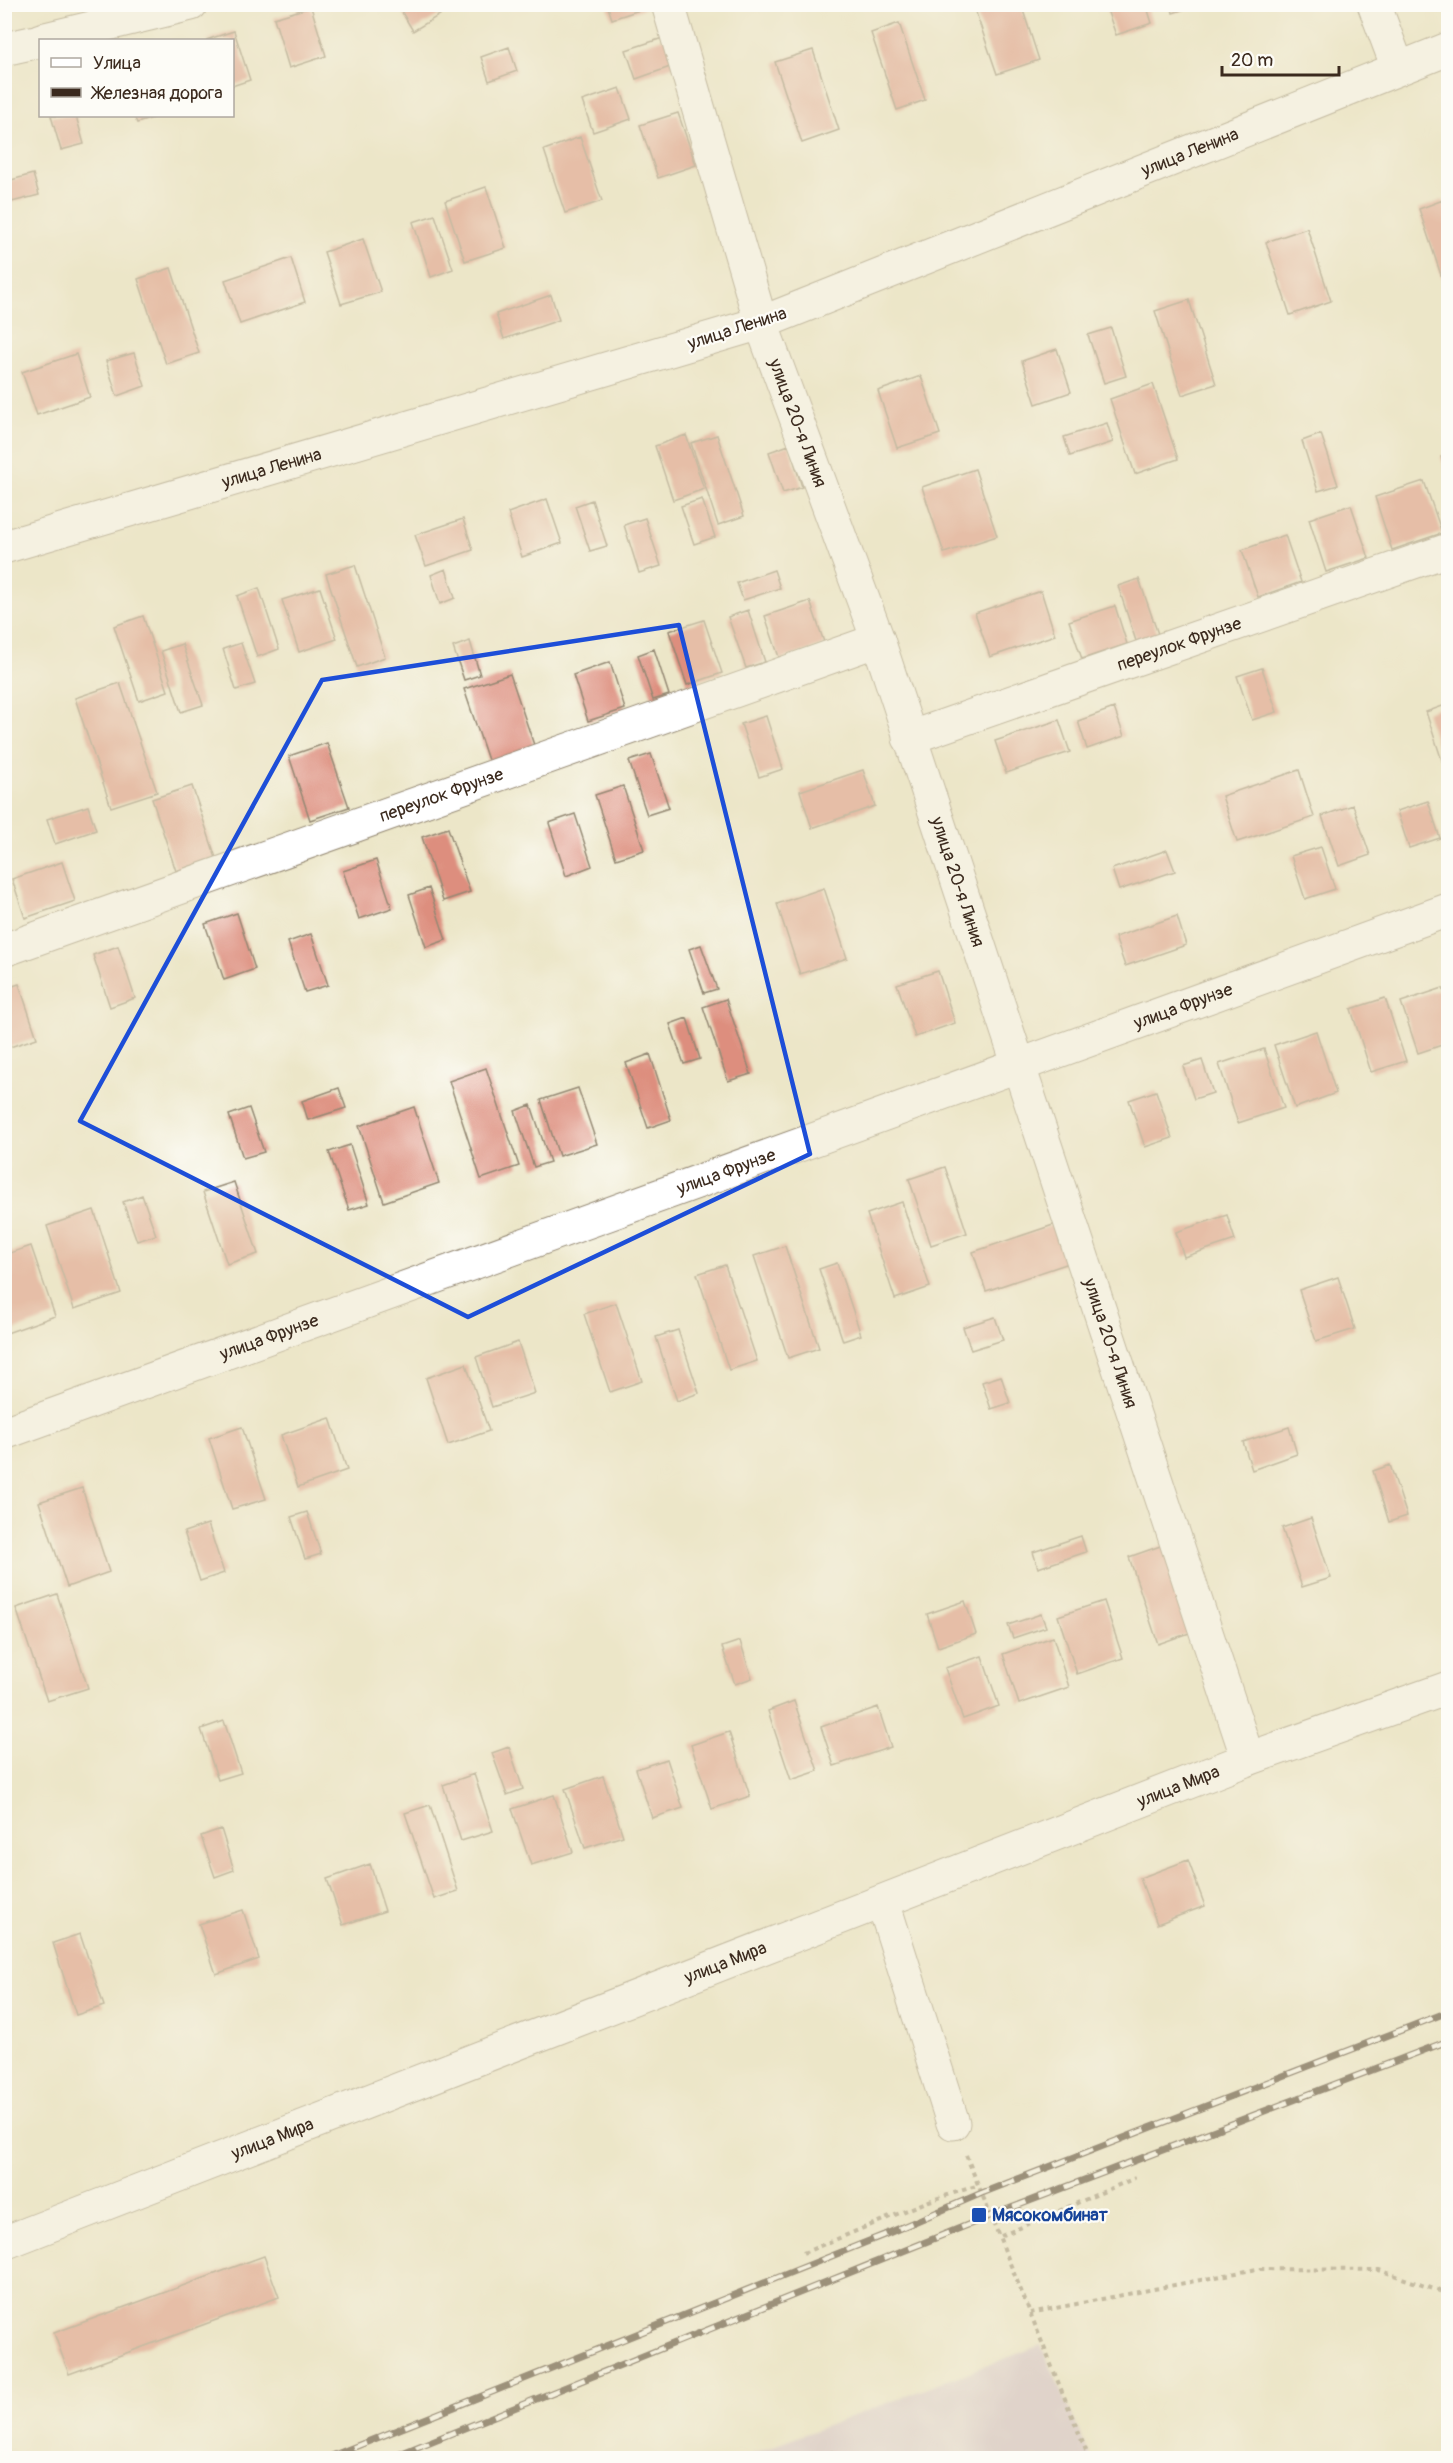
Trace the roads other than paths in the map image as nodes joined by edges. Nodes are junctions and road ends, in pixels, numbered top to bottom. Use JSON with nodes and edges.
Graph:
{"nodes":[{"id":1,"x":191,"y":4,"type":"edge"},
{"id":2,"x":668,"y":4,"type":"edge"},
{"id":3,"x":1374,"y":4,"type":"edge"},
{"id":4,"x":49,"y":39,"type":"edge"},
{"id":5,"x":39,"y":41,"type":"edge"},
{"id":6,"x":4,"y":49,"type":"edge"},
{"id":7,"x":1449,"y":49,"type":"edge"},
{"id":8,"x":1398,"y":68,"type":"junction"},
{"id":9,"x":761,"y":322,"type":"junction"},
{"id":10,"x":4,"y":547,"type":"edge"},
{"id":11,"x":1449,"y":550,"type":"edge"},
{"id":12,"x":878,"y":640,"type":"junction"},
{"id":13,"x":909,"y":738,"type":"junction"},
{"id":14,"x":1449,"y":910,"type":"edge"},
{"id":15,"x":4,"y":950,"type":"edge"},
{"id":16,"x":1018,"y":1067,"type":"junction"},
{"id":17,"x":4,"y":1433,"type":"edge"},
{"id":18,"x":1449,"y":1688,"type":"edge"},
{"id":19,"x":1248,"y":1759,"type":"junction"},
{"id":20,"x":883,"y":1902,"type":"junction"},
{"id":21,"x":953,"y":2123,"type":"dead end"},
{"id":22,"x":4,"y":2243,"type":"edge"}],
"edges":[{"from":1,"to":4,"type":"street"},
{"from":2,"to":9,"type":"street","name":"улица 20-я Линия"},
{"from":3,"to":8,"type":"street"},
{"from":5,"to":6,"type":"street"},
{"from":7,"to":8,"type":"street","name":"улица Ленина"},
{"from":8,"to":9,"type":"street","name":"улица Ленина"},
{"from":9,"to":10,"type":"street","name":"улица Ленина"},
{"from":9,"to":12,"type":"street","name":"улица 20-я Линия"},
{"from":11,"to":13,"type":"street","name":"переулок Фрунзе"},
{"from":12,"to":13,"type":"street","name":"улица 20-я Линия"},
{"from":12,"to":15,"type":"street","name":"переулок Фрунзе"},
{"from":13,"to":16,"type":"street","name":"улица 20-я Линия"},
{"from":14,"to":16,"type":"street","name":"улица Фрунзе"},
{"from":16,"to":17,"type":"street","name":"улица Фрунзе"},
{"from":16,"to":19,"type":"street","name":"улица 20-я Линия"},
{"from":18,"to":19,"type":"street","name":"улица Мира"},
{"from":19,"to":20,"type":"street","name":"улица Мира"},
{"from":20,"to":21,"type":"street"},
{"from":20,"to":22,"type":"street","name":"улица Мира"}]}
